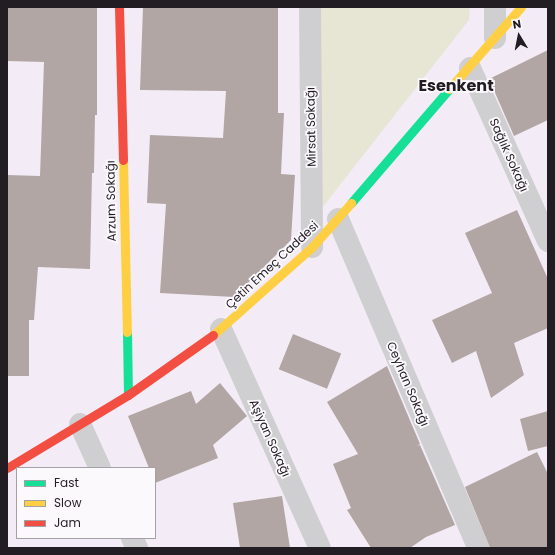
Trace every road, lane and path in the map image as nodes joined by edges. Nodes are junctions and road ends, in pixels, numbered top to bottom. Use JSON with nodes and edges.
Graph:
{"nodes":[{"id":1,"x":119,"y":7,"type":"edge"},
{"id":2,"x":310,"y":7,"type":"edge"},
{"id":3,"x":495,"y":7,"type":"edge"},
{"id":4,"x":521,"y":7,"type":"edge"},
{"id":5,"x":495,"y":38,"type":"junction"},
{"id":6,"x":470,"y":68,"type":"junction"},
{"id":7,"x":338,"y":219,"type":"junction"},
{"id":8,"x":548,"y":241,"type":"edge"},
{"id":9,"x":312,"y":247,"type":"junction"},
{"id":10,"x":221,"y":329,"type":"junction"},
{"id":11,"x":128,"y":395,"type":"junction"},
{"id":12,"x":80,"y":424,"type":"junction"},
{"id":13,"x":100,"y":467,"type":"edge"},
{"id":14,"x":7,"y":468,"type":"edge"},
{"id":15,"x":132,"y":539,"type":"edge"},
{"id":16,"x":137,"y":548,"type":"edge"},
{"id":17,"x":320,"y":548,"type":"edge"},
{"id":18,"x":478,"y":548,"type":"edge"}],
"edges":[{"from":1,"to":11,"type":"street","name":"Arzum Sokağı"},
{"from":2,"to":9,"type":"street","name":"Mirsat Sokağı"},
{"from":3,"to":5,"type":"street"},
{"from":4,"to":5,"type":"street","name":"Çetin Emeç Caddesi"},
{"from":5,"to":6,"type":"street","name":"Çetin Emeç Caddesi"},
{"from":6,"to":7,"type":"street","name":"Çetin Emeç Caddesi"},
{"from":6,"to":8,"type":"street","name":"Sağlık Sokağı"},
{"from":7,"to":9,"type":"street","name":"Çetin Emeç Caddesi"},
{"from":7,"to":18,"type":"street","name":"Ceyhan Sokağı"},
{"from":9,"to":10,"type":"street","name":"Çetin Emeç Caddesi"},
{"from":10,"to":11,"type":"street","name":"Çetin Emeç Caddesi"},
{"from":10,"to":17,"type":"street","name":"Aşiyan Sokağı"},
{"from":11,"to":12,"type":"street","name":"Çetin Emeç Caddesi"},
{"from":12,"to":13,"type":"street"},
{"from":12,"to":14,"type":"street","name":"Çetin Emeç Caddesi"},
{"from":15,"to":16,"type":"street"}]}
